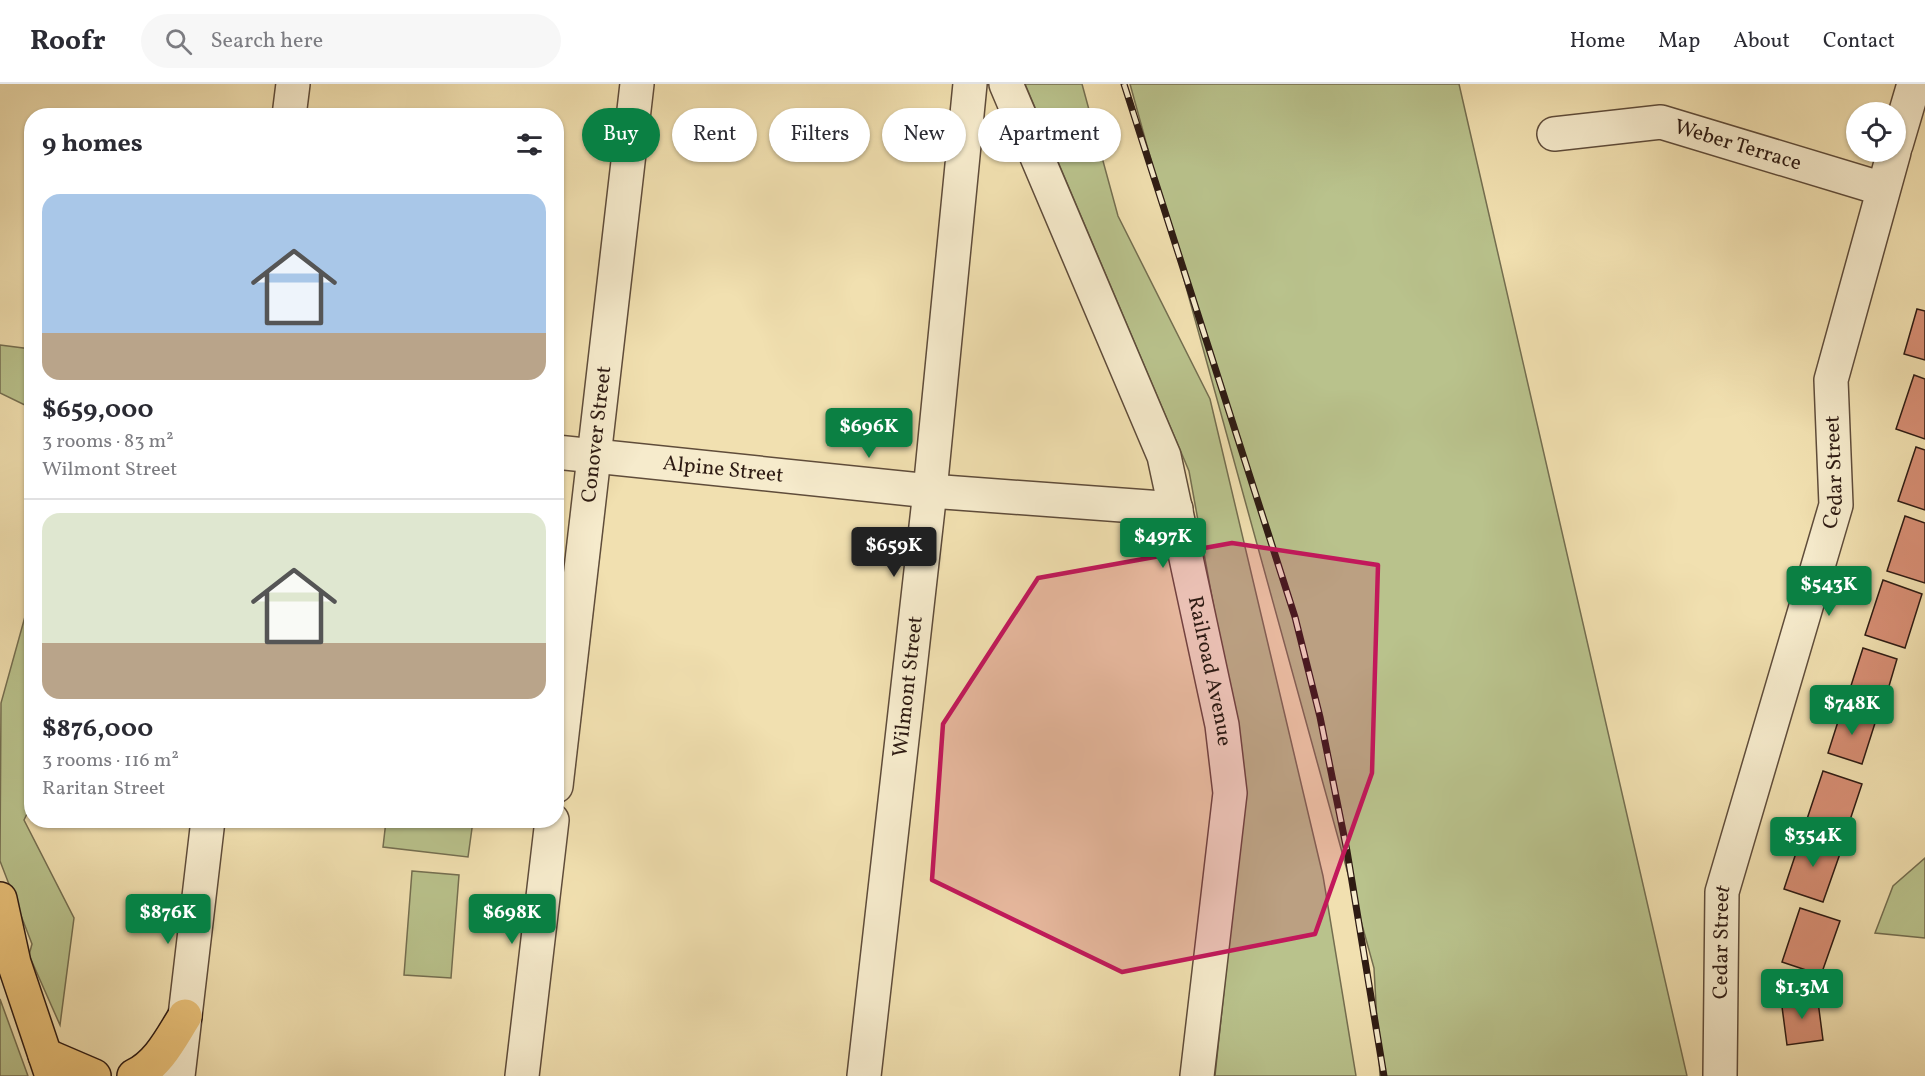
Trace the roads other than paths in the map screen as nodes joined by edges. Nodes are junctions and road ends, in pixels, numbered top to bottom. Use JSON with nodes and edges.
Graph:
{"nodes":[{"id":1,"x":293,"y":84,"type":"edge"},
{"id":2,"x":637,"y":84,"type":"edge"},
{"id":3,"x":970,"y":84,"type":"edge"},
{"id":4,"x":1006,"y":84,"type":"edge"},
{"id":5,"x":1914,"y":84,"type":"edge"},
{"id":6,"x":290,"y":108,"type":"edge"},
{"id":7,"x":1906,"y":111,"type":"edge"},
{"id":8,"x":1554,"y":134,"type":"dead end"},
{"id":9,"x":1891,"y":162,"type":"edge"},
{"id":10,"x":1883,"y":189,"type":"junction"},
{"id":11,"x":564,"y":453,"type":"edge"},
{"id":12,"x":596,"y":457,"type":"junction"},
{"id":13,"x":930,"y":491,"type":"junction"},
{"id":14,"x":1176,"y":509,"type":"junction"},
{"id":15,"x":564,"y":720,"type":"edge"},
{"id":16,"x":207,"y":828,"type":"edge"},
{"id":17,"x":551,"y":828,"type":"edge"},
{"id":18,"x":0,"y":899,"type":"edge"},
{"id":19,"x":7,"y":955,"type":"edge"},
{"id":20,"x":185,"y":1016,"type":"junction"},
{"id":21,"x":48,"y":1066,"type":"edge"},
{"id":22,"x":94,"y":1076,"type":"edge"},
{"id":23,"x":134,"y":1076,"type":"edge"},
{"id":24,"x":178,"y":1076,"type":"edge"},
{"id":25,"x":522,"y":1076,"type":"edge"},
{"id":26,"x":864,"y":1076,"type":"edge"},
{"id":27,"x":1197,"y":1076,"type":"edge"},
{"id":28,"x":1720,"y":1076,"type":"edge"}],
"edges":[{"from":1,"to":6,"type":"street"},
{"from":2,"to":12,"type":"street","name":"Conover Street"},
{"from":3,"to":13,"type":"street","name":"Wilmont Street"},
{"from":4,"to":14,"type":"street","name":"Railroad Avenue"},
{"from":5,"to":7,"type":"street"},
{"from":8,"to":10,"type":"street","name":"Weber Terrace"},
{"from":9,"to":10,"type":"street","name":"Cedar Street"},
{"from":10,"to":28,"type":"street","name":"Cedar Street"},
{"from":11,"to":12,"type":"street","name":"Alpine Street"},
{"from":12,"to":13,"type":"street","name":"Alpine Street"},
{"from":12,"to":15,"type":"street","name":"Conover Street"},
{"from":13,"to":14,"type":"street","name":"Alpine Street"},
{"from":13,"to":26,"type":"street","name":"Wilmont Street"},
{"from":14,"to":27,"type":"street","name":"Railroad Avenue"},
{"from":16,"to":20,"type":"street"},
{"from":17,"to":25,"type":"street"},
{"from":18,"to":19,"type":"highway"},
{"from":19,"to":21,"type":"highway"},
{"from":20,"to":23,"type":"highway"},
{"from":20,"to":24,"type":"street"},
{"from":21,"to":22,"type":"highway"}]}
